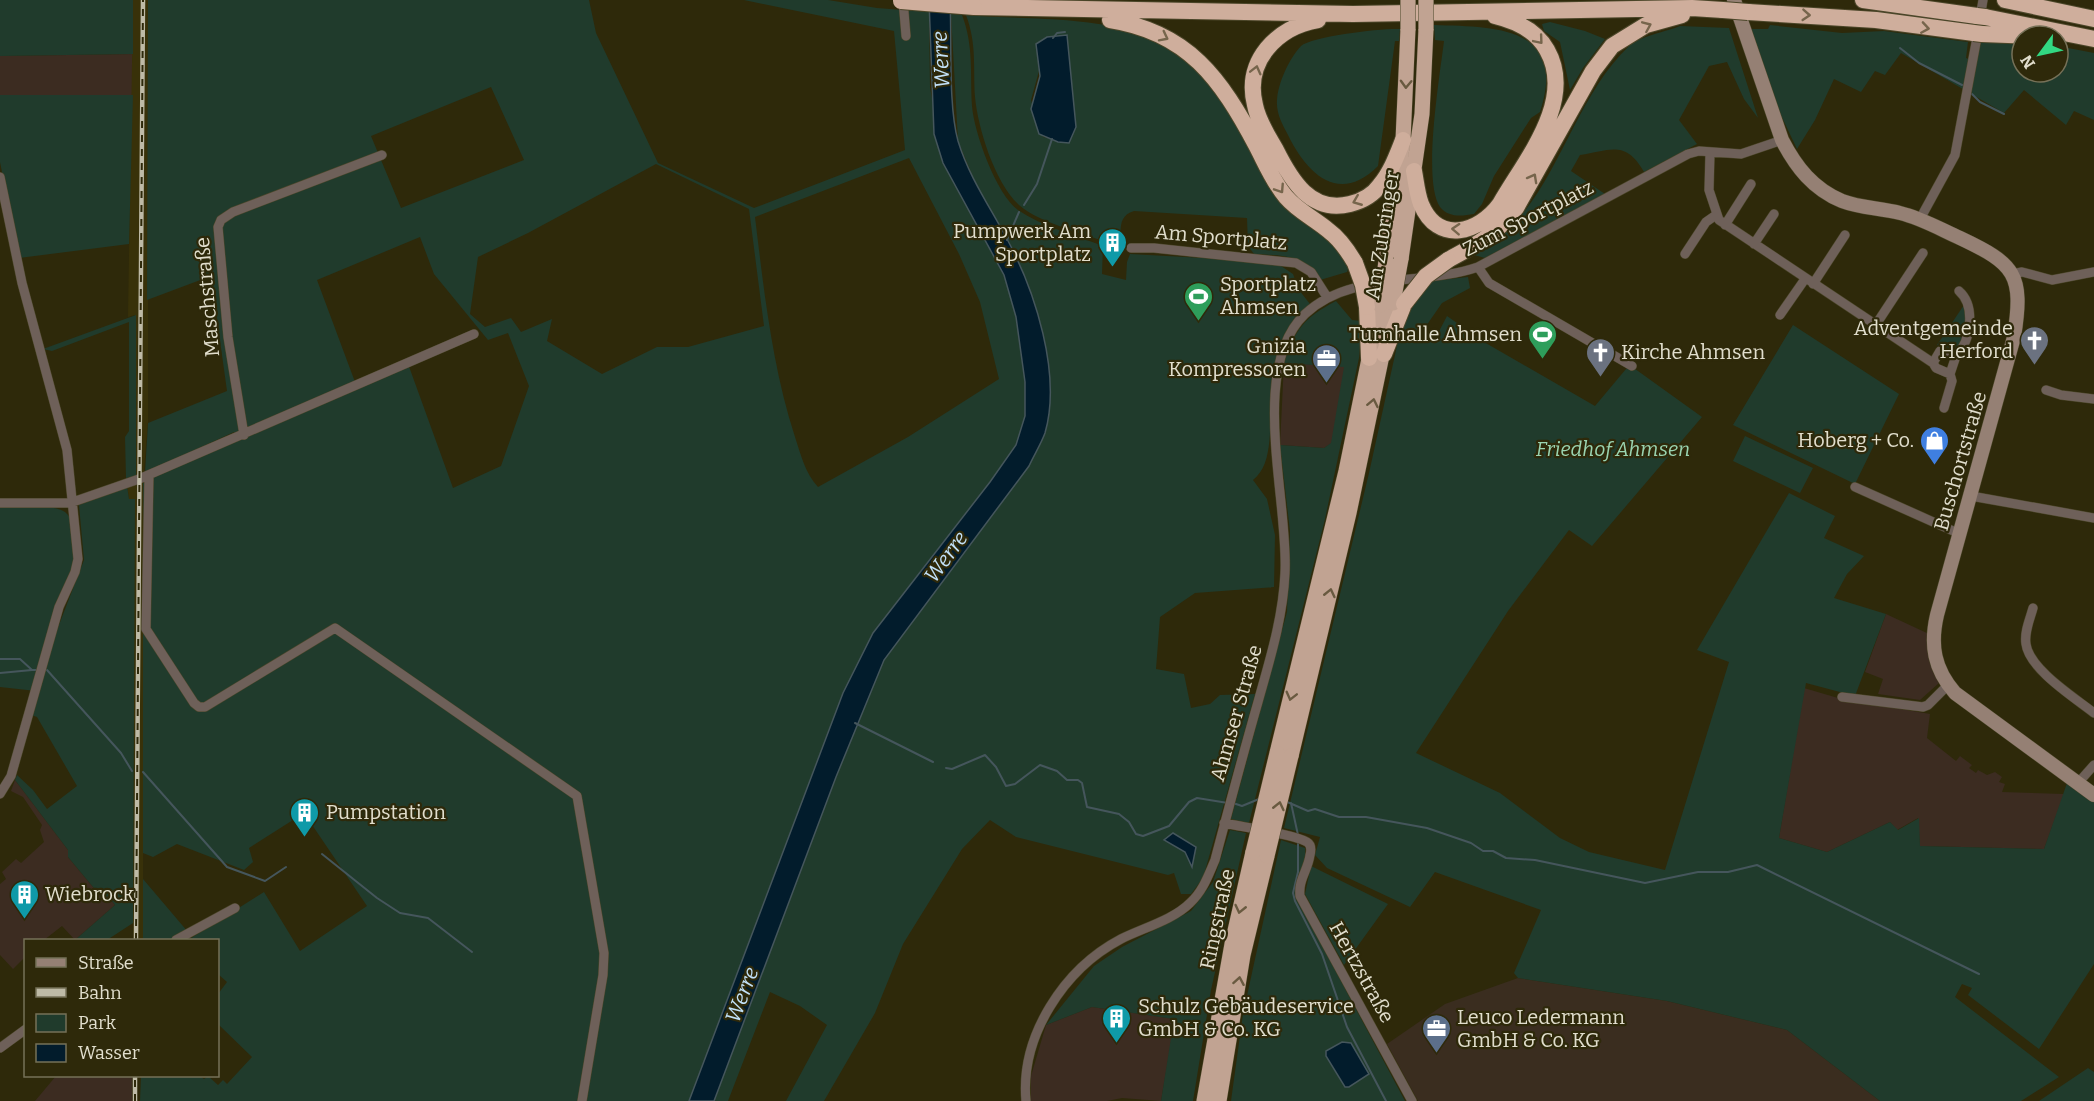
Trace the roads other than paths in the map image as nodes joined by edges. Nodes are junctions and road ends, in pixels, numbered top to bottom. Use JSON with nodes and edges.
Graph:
{"nodes":[{"id":1,"x":899,"y":0,"type":"edge"},
{"id":2,"x":1408,"y":0,"type":"edge"},
{"id":3,"x":1426,"y":0,"type":"edge"},
{"id":4,"x":1863,"y":0,"type":"edge"},
{"id":5,"x":1983,"y":0,"type":"edge"},
{"id":6,"x":2005,"y":0,"type":"edge"},
{"id":7,"x":2061,"y":0,"type":"edge"},
{"id":8,"x":1729,"y":5,"type":"edge"},
{"id":9,"x":1068,"y":11,"type":"junction"},
{"id":10,"x":1467,"y":11,"type":"junction"},
{"id":11,"x":1353,"y":14,"type":"junction"},
{"id":12,"x":2094,"y":14,"type":"edge"},
{"id":13,"x":2094,"y":19,"type":"edge"},
{"id":14,"x":1979,"y":25,"type":"junction"},
{"id":15,"x":2010,"y":30,"type":"edge"},
{"id":16,"x":906,"y":36,"type":"dead end"},
{"id":17,"x":2070,"y":37,"type":"edge"},
{"id":18,"x":2092,"y":38,"type":"edge"},
{"id":19,"x":1403,"y":140,"type":"junction"},
{"id":20,"x":1782,"y":140,"type":"junction"},
{"id":21,"x":1710,"y":153,"type":"junction"},
{"id":22,"x":382,"y":155,"type":"dead end"},
{"id":23,"x":1414,"y":171,"type":"junction"},
{"id":24,"x":0,"y":177,"type":"edge"},
{"id":25,"x":1751,"y":184,"type":"dead end"},
{"id":26,"x":1774,"y":214,"type":"dead end"},
{"id":27,"x":1716,"y":215,"type":"junction"},
{"id":28,"x":1920,"y":219,"type":"junction"},
{"id":29,"x":1725,"y":225,"type":"junction"},
{"id":30,"x":1845,"y":235,"type":"dead end"},
{"id":31,"x":1754,"y":244,"type":"junction"},
{"id":32,"x":1131,"y":248,"type":"dead end"},
{"id":33,"x":1923,"y":253,"type":"dead end"},
{"id":34,"x":1684,"y":254,"type":"dead end"},
{"id":35,"x":1394,"y":260,"type":"junction"},
{"id":36,"x":1478,"y":267,"type":"junction"},
{"id":37,"x":2094,"y":272,"type":"edge"},
{"id":38,"x":2012,"y":274,"type":"junction"},
{"id":39,"x":1809,"y":281,"type":"junction"},
{"id":40,"x":1959,"y":291,"type":"dead end"},
{"id":41,"x":1327,"y":297,"type":"junction"},
{"id":42,"x":1386,"y":305,"type":"junction"},
{"id":43,"x":1780,"y":315,"type":"dead end"},
{"id":44,"x":1875,"y":326,"type":"junction"},
{"id":45,"x":474,"y":334,"type":"dead end"},
{"id":46,"x":1377,"y":356,"type":"junction"},
{"id":47,"x":1956,"y":356,"type":"junction"},
{"id":48,"x":1933,"y":363,"type":"junction"},
{"id":49,"x":1632,"y":366,"type":"dead end"},
{"id":50,"x":1950,"y":374,"type":"junction"},
{"id":51,"x":2046,"y":390,"type":"dead end"},
{"id":52,"x":2094,"y":399,"type":"edge"},
{"id":53,"x":1944,"y":408,"type":"dead end"},
{"id":54,"x":244,"y":435,"type":"junction"},
{"id":55,"x":149,"y":476,"type":"junction"},
{"id":56,"x":1855,"y":487,"type":"dead end"},
{"id":57,"x":1971,"y":496,"type":"junction"},
{"id":58,"x":0,"y":503,"type":"edge"},
{"id":59,"x":70,"y":503,"type":"junction"},
{"id":60,"x":2094,"y":518,"type":"edge"},
{"id":61,"x":1960,"y":534,"type":"junction"},
{"id":62,"x":2033,"y":608,"type":"dead end"},
{"id":63,"x":1282,"y":613,"type":"joint"},
{"id":64,"x":1948,"y":685,"type":"junction"},
{"id":65,"x":1842,"y":697,"type":"dead end"},
{"id":66,"x":2094,"y":713,"type":"edge"},
{"id":67,"x":1284,"y":754,"type":"junction"},
{"id":68,"x":2094,"y":765,"type":"edge"},
{"id":69,"x":2078,"y":783,"type":"junction"},
{"id":70,"x":0,"y":794,"type":"edge"},
{"id":71,"x":2094,"y":795,"type":"edge"},
{"id":72,"x":1225,"y":820,"type":"junction"},
{"id":73,"x":1260,"y":854,"type":"junction"},
{"id":74,"x":234,"y":909,"type":"dead end"},
{"id":75,"x":178,"y":939,"type":"edge"},
{"id":76,"x":24,"y":1030,"type":"edge"},
{"id":77,"x":0,"y":1048,"type":"edge"},
{"id":78,"x":582,"y":1101,"type":"edge"},
{"id":79,"x":1026,"y":1101,"type":"edge"},
{"id":80,"x":1204,"y":1101,"type":"edge"},
{"id":81,"x":1219,"y":1101,"type":"edge"},
{"id":82,"x":1412,"y":1101,"type":"edge"}],
"edges":[{"from":1,"to":9,"type":"highway","bridge":true},
{"from":1,"to":16,"type":"street"},
{"from":2,"to":19,"type":"highway","name":"Am Zubringer","one_way":true,"bridge":true},
{"from":3,"to":23,"type":"highway","name":"Am Zubringer","bridge":true},
{"from":4,"to":14,"type":"highway"},
{"from":5,"to":28,"type":"street"},
{"from":6,"to":13,"type":"highway"},
{"from":7,"to":12,"type":"highway"},
{"from":8,"to":10,"type":"highway"},
{"from":8,"to":14,"type":"highway","one_way":true,"bridge":true},
{"from":8,"to":20,"type":"main road"},
{"from":42,"to":8,"type":"highway","one_way":true,"bridge":true},
{"from":9,"to":11,"type":"highway"},
{"from":9,"to":42,"type":"highway","one_way":true,"bridge":true},
{"from":10,"to":11,"type":"highway"},
{"from":10,"to":23,"type":"highway","one_way":true},
{"from":19,"to":11,"type":"highway","one_way":true},
{"from":14,"to":15,"type":"highway"},
{"from":14,"to":18,"type":"highway"},
{"from":17,"to":18,"type":"highway"},
{"from":19,"to":35,"type":"highway","name":"Am Zubringer"},
{"from":20,"to":21,"type":"street","name":"Zum Sportplatz"},
{"from":20,"to":28,"type":"main road"},
{"from":21,"to":27,"type":"street"},
{"from":21,"to":36,"type":"street","name":"Zum Sportplatz"},
{"from":22,"to":54,"type":"street","name":"Maschstraße"},
{"from":23,"to":35,"type":"highway","name":"Am Zubringer"},
{"from":24,"to":59,"type":"street"},
{"from":25,"to":29,"type":"street"},
{"from":26,"to":31,"type":"street"},
{"from":27,"to":29,"type":"street"},
{"from":27,"to":34,"type":"street"},
{"from":28,"to":38,"type":"main road"},
{"from":29,"to":31,"type":"street"},
{"from":30,"to":39,"type":"street"},
{"from":31,"to":39,"type":"street"},
{"from":32,"to":41,"type":"street","name":"Am Sportplatz"},
{"from":33,"to":44,"type":"street"},
{"from":35,"to":42,"type":"highway","name":"Am Zubringer","bridge":true},
{"from":36,"to":41,"type":"street","name":"Zum Sportplatz"},
{"from":36,"to":49,"type":"street"},
{"from":37,"to":38,"type":"street"},
{"from":38,"to":57,"type":"main road","name":"Buschortstraße"},
{"from":39,"to":43,"type":"street"},
{"from":39,"to":44,"type":"street"},
{"from":40,"to":47,"type":"street"},
{"from":41,"to":63,"type":"street","name":"Zum Sportplatz"},
{"from":42,"to":46,"type":"highway"},
{"from":42,"to":46,"type":"highway"},
{"from":44,"to":48,"type":"street"},
{"from":45,"to":54,"type":"street"},
{"from":46,"to":67,"type":"highway","one_way":true},
{"from":67,"to":46,"type":"highway","one_way":true},
{"from":47,"to":48,"type":"street"},
{"from":47,"to":50,"type":"street"},
{"from":48,"to":50,"type":"street"},
{"from":50,"to":53,"type":"street"},
{"from":51,"to":52,"type":"street"},
{"from":54,"to":55,"type":"street"},
{"from":55,"to":59,"type":"street"},
{"from":55,"to":78,"type":"street"},
{"from":56,"to":61,"type":"street"},
{"from":57,"to":60,"type":"street"},
{"from":57,"to":61,"type":"main road","name":"Buschortstraße"},
{"from":58,"to":59,"type":"street"},
{"from":59,"to":70,"type":"street"},
{"from":61,"to":64,"type":"main road","name":"Buschortstraße"},
{"from":62,"to":66,"type":"street"},
{"from":63,"to":72,"type":"street","name":"Ahmser Straße"},
{"from":64,"to":65,"type":"street"},
{"from":64,"to":69,"type":"main road","name":"Buschortstraße"},
{"from":67,"to":73,"type":"highway","bridge":true},
{"from":68,"to":69,"type":"street"},
{"from":69,"to":71,"type":"main road","name":"Buschortstraße"},
{"from":72,"to":79,"type":"street","name":"Ahmser Straße"},
{"from":72,"to":82,"type":"street","name":"Hertzstraße"},
{"from":73,"to":80,"type":"highway","name":"Ringstraße","one_way":true},
{"from":81,"to":73,"type":"highway","name":"Ringstraße","one_way":true},
{"from":74,"to":75,"type":"street"},
{"from":76,"to":77,"type":"street"}]}
